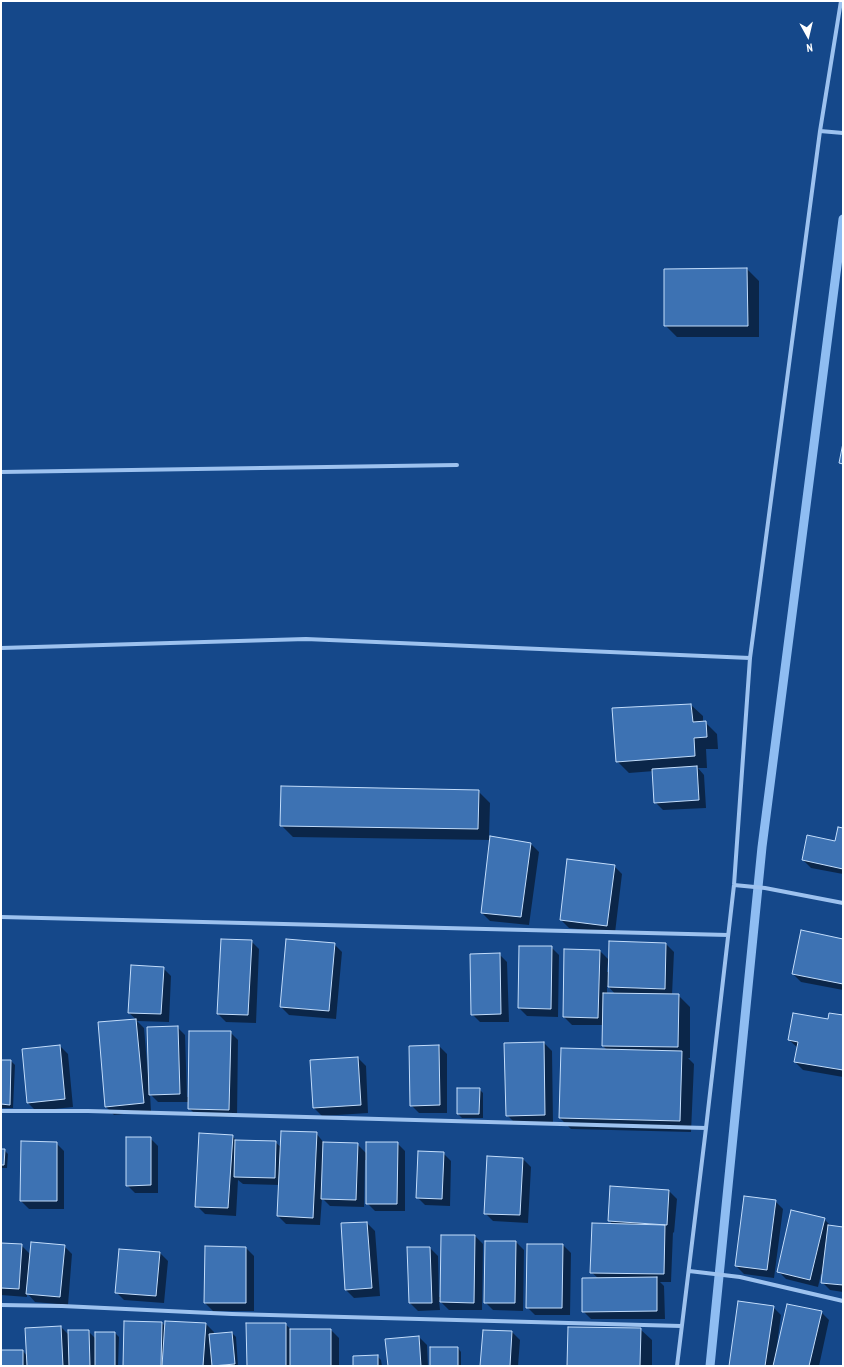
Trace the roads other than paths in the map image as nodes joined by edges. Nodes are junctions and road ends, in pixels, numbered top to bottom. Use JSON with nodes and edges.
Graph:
{"nodes":[{"id":1,"x":841,"y":1,"type":"edge"},
{"id":2,"x":820,"y":131,"type":"junction"},
{"id":3,"x":841,"y":132,"type":"edge"},
{"id":4,"x":457,"y":465,"type":"dead end"},
{"id":5,"x":1,"y":472,"type":"edge"},
{"id":6,"x":1,"y":648,"type":"edge"},
{"id":7,"x":750,"y":658,"type":"junction"},
{"id":8,"x":734,"y":885,"type":"junction"},
{"id":9,"x":843,"y":903,"type":"edge"},
{"id":10,"x":1,"y":917,"type":"edge"},
{"id":11,"x":728,"y":935,"type":"junction"},
{"id":12,"x":1,"y":1111,"type":"edge"},
{"id":13,"x":706,"y":1128,"type":"junction"},
{"id":14,"x":689,"y":1271,"type":"junction"},
{"id":15,"x":843,"y":1300,"type":"edge"},
{"id":16,"x":1,"y":1305,"type":"edge"},
{"id":17,"x":681,"y":1326,"type":"junction"},
{"id":18,"x":677,"y":1366,"type":"edge"}],
"edges":[{"from":1,"to":2,"type":"street"},
{"from":2,"to":3,"type":"street"},
{"from":2,"to":7,"type":"street"},
{"from":4,"to":5,"type":"street"},
{"from":6,"to":7,"type":"street"},
{"from":7,"to":8,"type":"street"},
{"from":8,"to":9,"type":"street"},
{"from":8,"to":11,"type":"street"},
{"from":10,"to":11,"type":"street"},
{"from":11,"to":13,"type":"street"},
{"from":12,"to":13,"type":"street"},
{"from":13,"to":14,"type":"street"},
{"from":14,"to":15,"type":"street"},
{"from":14,"to":17,"type":"street"},
{"from":16,"to":17,"type":"street"},
{"from":17,"to":18,"type":"street"}]}
